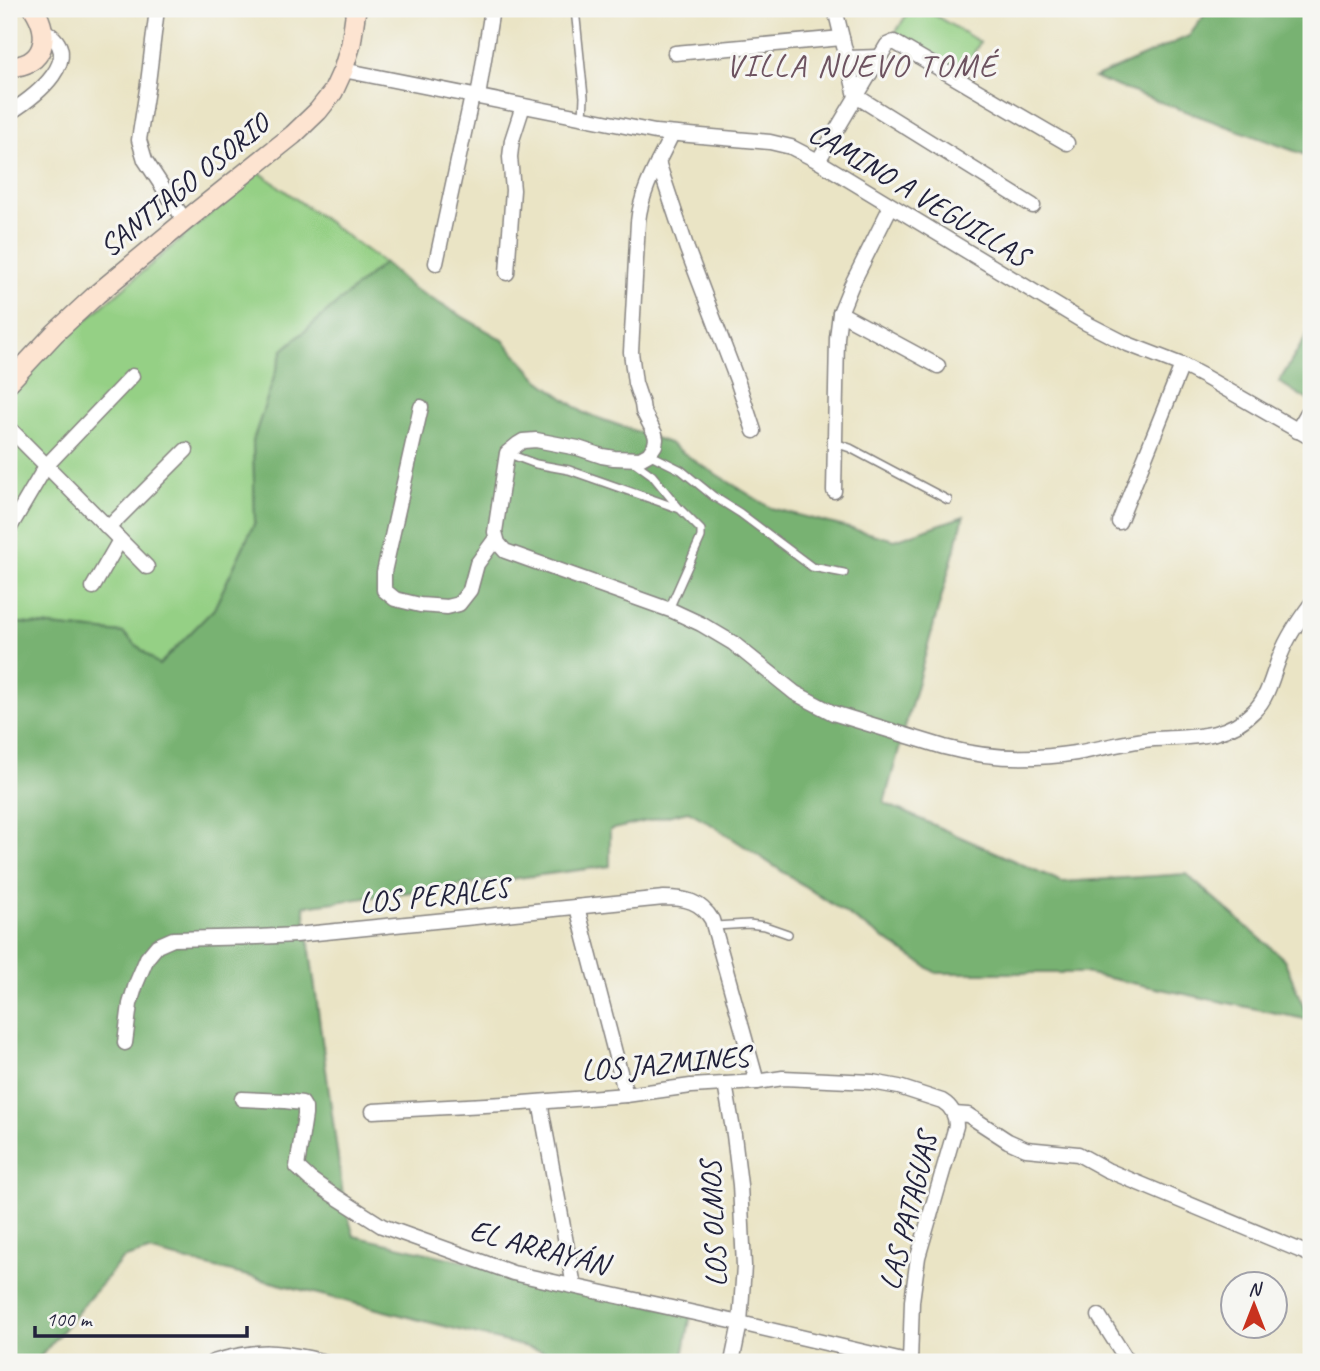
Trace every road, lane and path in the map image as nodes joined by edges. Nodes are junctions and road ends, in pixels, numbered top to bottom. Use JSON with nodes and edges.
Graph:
{"nodes":[{"id":1,"x":34,"y":9,"type":"edge"},
{"id":2,"x":157,"y":9,"type":"edge"},
{"id":3,"x":356,"y":9,"type":"edge"},
{"id":4,"x":492,"y":9,"type":"edge"},
{"id":5,"x":575,"y":9,"type":"edge"},
{"id":6,"x":835,"y":9,"type":"edge"},
{"id":7,"x":43,"y":30,"type":"junction"},
{"id":8,"x":842,"y":38,"type":"junction"},
{"id":9,"x":675,"y":53,"type":"dead end"},
{"id":10,"x":879,"y":57,"type":"junction"},
{"id":11,"x":847,"y":58,"type":"junction"},
{"id":12,"x":9,"y":67,"type":"edge"},
{"id":13,"x":343,"y":70,"type":"junction"},
{"id":14,"x":475,"y":96,"type":"junction"},
{"id":15,"x":856,"y":96,"type":"junction"},
{"id":16,"x":523,"y":106,"type":"junction"},
{"id":17,"x":10,"y":112,"type":"edge"},
{"id":18,"x":583,"y":118,"type":"junction"},
{"id":19,"x":673,"y":134,"type":"junction"},
{"id":20,"x":1067,"y":143,"type":"dead end"},
{"id":21,"x":818,"y":161,"type":"junction"},
{"id":22,"x":659,"y":162,"type":"junction"},
{"id":23,"x":891,"y":206,"type":"junction"},
{"id":24,"x":1033,"y":206,"type":"dead end"},
{"id":25,"x":185,"y":221,"type":"junction"},
{"id":26,"x":436,"y":262,"type":"dead end"},
{"id":27,"x":507,"y":273,"type":"dead end"},
{"id":28,"x":840,"y":313,"type":"junction"},
{"id":29,"x":1182,"y":365,"type":"junction"},
{"id":30,"x":938,"y":366,"type":"dead end"},
{"id":31,"x":132,"y":376,"type":"dead end"},
{"id":32,"x":9,"y":382,"type":"edge"},
{"id":33,"x":421,"y":407,"type":"dead end"},
{"id":34,"x":1311,"y":407,"type":"edge"},
{"id":35,"x":9,"y":428,"type":"edge"},
{"id":36,"x":754,"y":431,"type":"dead end"},
{"id":37,"x":1297,"y":431,"type":"junction"},
{"id":38,"x":1311,"y":438,"type":"edge"},
{"id":39,"x":835,"y":443,"type":"junction"},
{"id":40,"x":186,"y":450,"type":"dead end"},
{"id":41,"x":507,"y":453,"type":"junction"},
{"id":42,"x":649,"y":454,"type":"junction"},
{"id":43,"x":631,"y":459,"type":"junction"},
{"id":44,"x":46,"y":466,"type":"junction"},
{"id":45,"x":834,"y":491,"type":"dead end"},
{"id":46,"x":948,"y":500,"type":"dead end"},
{"id":47,"x":680,"y":509,"type":"junction"},
{"id":48,"x":1119,"y":522,"type":"dead end"},
{"id":49,"x":108,"y":528,"type":"junction"},
{"id":50,"x":9,"y":529,"type":"edge"},
{"id":51,"x":496,"y":538,"type":"junction"},
{"id":52,"x":120,"y":540,"type":"junction"},
{"id":53,"x":147,"y":567,"type":"dead end"},
{"id":54,"x":844,"y":573,"type":"dead end"},
{"id":55,"x":93,"y":587,"type":"dead end"},
{"id":56,"x":1311,"y":604,"type":"edge"},
{"id":57,"x":668,"y":610,"type":"junction"},
{"id":58,"x":577,"y":906,"type":"junction"},
{"id":59,"x":715,"y":926,"type":"junction"},
{"id":60,"x":788,"y":934,"type":"dead end"},
{"id":61,"x":125,"y":1043,"type":"dead end"},
{"id":62,"x":757,"y":1082,"type":"junction"},
{"id":63,"x":724,"y":1084,"type":"junction"},
{"id":64,"x":626,"y":1095,"type":"junction"},
{"id":65,"x":242,"y":1099,"type":"dead end"},
{"id":66,"x":540,"y":1102,"type":"junction"},
{"id":67,"x":373,"y":1111,"type":"dead end"},
{"id":68,"x":954,"y":1114,"type":"junction"},
{"id":69,"x":1311,"y":1255,"type":"edge"},
{"id":70,"x":574,"y":1286,"type":"junction"},
{"id":71,"x":1099,"y":1316,"type":"dead end"},
{"id":72,"x":740,"y":1323,"type":"junction"},
{"id":73,"x":213,"y":1362,"type":"edge"},
{"id":74,"x":326,"y":1362,"type":"edge"},
{"id":75,"x":732,"y":1362,"type":"edge"},
{"id":76,"x":908,"y":1362,"type":"edge"},
{"id":77,"x":1128,"y":1362,"type":"edge"}],
"edges":[{"from":1,"to":7,"type":"street"},
{"from":2,"to":25,"type":"street"},
{"from":3,"to":13,"type":"street","name":"SANTIAGO OSORIO"},
{"from":4,"to":14,"type":"street"},
{"from":5,"to":18,"type":"lane"},
{"from":6,"to":8,"type":"street"},
{"from":7,"to":12,"type":"street"},
{"from":7,"to":17,"type":"street"},
{"from":8,"to":9,"type":"street"},
{"from":8,"to":11,"type":"street"},
{"from":10,"to":11,"type":"street"},
{"from":10,"to":15,"type":"street"},
{"from":10,"to":20,"type":"street"},
{"from":11,"to":15,"type":"street"},
{"from":13,"to":14,"type":"street","name":"CAMINO A VEGUILLAS"},
{"from":13,"to":25,"type":"street","name":"SANTIAGO OSORIO"},
{"from":14,"to":16,"type":"street","name":"CAMINO A VEGUILLAS"},
{"from":14,"to":26,"type":"street"},
{"from":15,"to":21,"type":"street"},
{"from":15,"to":24,"type":"street"},
{"from":16,"to":18,"type":"street","name":"CAMINO A VEGUILLAS"},
{"from":16,"to":27,"type":"street"},
{"from":18,"to":19,"type":"street","name":"CAMINO A VEGUILLAS"},
{"from":19,"to":21,"type":"street","name":"CAMINO A VEGUILLAS"},
{"from":19,"to":22,"type":"street"},
{"from":21,"to":23,"type":"street","name":"CAMINO A VEGUILLAS"},
{"from":22,"to":36,"type":"street"},
{"from":22,"to":42,"type":"street"},
{"from":23,"to":28,"type":"street"},
{"from":23,"to":29,"type":"street","name":"CAMINO A VEGUILLAS"},
{"from":25,"to":32,"type":"street","name":"SANTIAGO OSORIO"},
{"from":28,"to":30,"type":"street"},
{"from":28,"to":39,"type":"street"},
{"from":29,"to":37,"type":"street","name":"CAMINO A VEGUILLAS"},
{"from":29,"to":48,"type":"street"},
{"from":31,"to":44,"type":"street"},
{"from":33,"to":51,"type":"street"},
{"from":34,"to":37,"type":"street"},
{"from":35,"to":44,"type":"street"},
{"from":37,"to":38,"type":"street","name":"CAMINO A VEGUILLAS"},
{"from":39,"to":45,"type":"street"},
{"from":39,"to":46,"type":"lane"},
{"from":40,"to":49,"type":"street"},
{"from":41,"to":43,"type":"street"},
{"from":41,"to":47,"type":"lane"},
{"from":41,"to":51,"type":"street"},
{"from":42,"to":43,"type":"street"},
{"from":42,"to":54,"type":"lane"},
{"from":43,"to":47,"type":"lane"},
{"from":44,"to":49,"type":"street"},
{"from":44,"to":50,"type":"street"},
{"from":47,"to":57,"type":"lane"},
{"from":49,"to":52,"type":"street"},
{"from":51,"to":57,"type":"street"},
{"from":52,"to":53,"type":"street"},
{"from":52,"to":55,"type":"street"},
{"from":56,"to":57,"type":"street"},
{"from":58,"to":59,"type":"street","name":"LOS PERALES"},
{"from":58,"to":61,"type":"street","name":"LOS PERALES"},
{"from":58,"to":64,"type":"street"},
{"from":59,"to":60,"type":"lane"},
{"from":59,"to":62,"type":"street"},
{"from":62,"to":63,"type":"street","name":"LOS JAZMINES"},
{"from":62,"to":68,"type":"street","name":"LOS JAZMINES"},
{"from":63,"to":64,"type":"street","name":"LOS JAZMINES"},
{"from":63,"to":72,"type":"street","name":"LOS OLMOS"},
{"from":64,"to":66,"type":"street","name":"LOS JAZMINES"},
{"from":65,"to":70,"type":"street","name":"EL ARRAYÁN"},
{"from":66,"to":67,"type":"street","name":"LOS JAZMINES"},
{"from":66,"to":70,"type":"street"},
{"from":68,"to":69,"type":"street","name":"LOS JAZMINES"},
{"from":68,"to":76,"type":"street","name":"LAS PATAGUAS"},
{"from":70,"to":72,"type":"street","name":"EL ARRAYÁN"},
{"from":71,"to":77,"type":"street"},
{"from":72,"to":75,"type":"street","name":"LOS OLMOS"},
{"from":72,"to":76,"type":"street","name":"EL ARRAYÁN"},
{"from":73,"to":74,"type":"street"}]}
